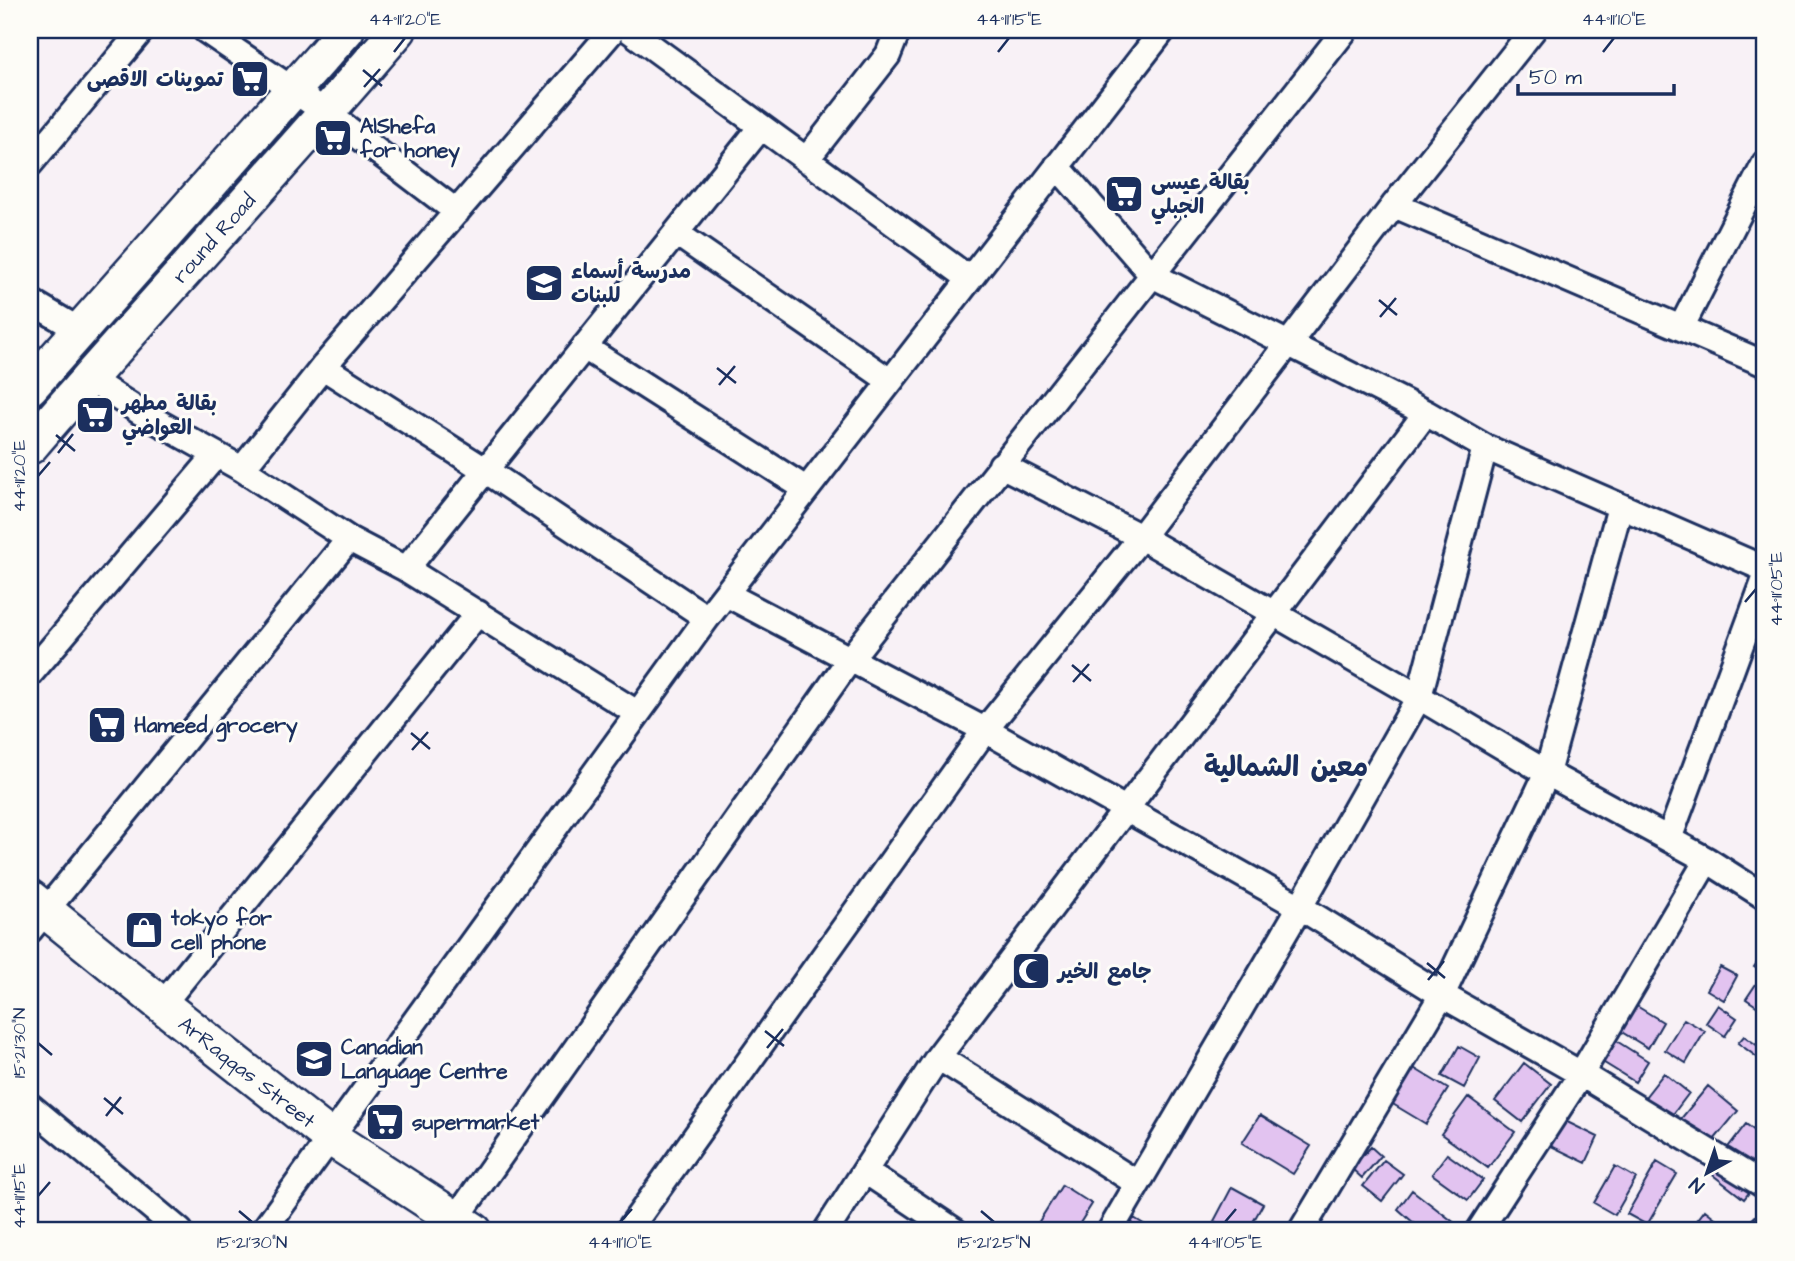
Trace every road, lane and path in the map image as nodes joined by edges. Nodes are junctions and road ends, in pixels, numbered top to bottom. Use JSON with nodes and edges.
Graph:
{"nodes":[{"id":1,"x":142,"y":30,"type":"edge"},
{"id":2,"x":205,"y":30,"type":"edge"},
{"id":3,"x":346,"y":30,"type":"edge"},
{"id":4,"x":398,"y":30,"type":"edge"},
{"id":5,"x":613,"y":30,"type":"edge"},
{"id":6,"x":629,"y":30,"type":"edge"},
{"id":7,"x":898,"y":30,"type":"edge"},
{"id":8,"x":1163,"y":30,"type":"edge"},
{"id":9,"x":1345,"y":30,"type":"edge"},
{"id":10,"x":1533,"y":30,"type":"edge"},
{"id":11,"x":294,"y":90,"type":"junction"},
{"id":12,"x":327,"y":113,"type":"junction"},
{"id":13,"x":761,"y":127,"type":"junction"},
{"id":14,"x":807,"y":160,"type":"junction"},
{"id":15,"x":1765,"y":163,"type":"edge"},
{"id":16,"x":30,"y":164,"type":"edge"},
{"id":17,"x":1057,"y":166,"type":"junction"},
{"id":18,"x":1394,"y":205,"type":"junction"},
{"id":19,"x":457,"y":212,"type":"junction"},
{"id":20,"x":676,"y":233,"type":"junction"},
{"id":21,"x":1152,"y":275,"type":"junction"},
{"id":22,"x":970,"y":279,"type":"junction"},
{"id":23,"x":30,"y":301,"type":"edge"},
{"id":24,"x":1681,"y":328,"type":"junction"},
{"id":25,"x":79,"y":330,"type":"junction"},
{"id":26,"x":1289,"y":343,"type":"junction"},
{"id":27,"x":584,"y":347,"type":"junction"},
{"id":28,"x":1765,"y":364,"type":"edge"},
{"id":29,"x":323,"y":366,"type":"junction"},
{"id":30,"x":88,"y":378,"type":"junction"},
{"id":31,"x":890,"y":381,"type":"junction"},
{"id":32,"x":30,"y":387,"type":"edge"},
{"id":33,"x":1426,"y":413,"type":"junction"},
{"id":34,"x":30,"y":446,"type":"edge"},
{"id":35,"x":1485,"y":447,"type":"junction"},
{"id":36,"x":216,"y":455,"type":"junction"},
{"id":37,"x":1001,"y":465,"type":"junction"},
{"id":38,"x":242,"y":469,"type":"junction"},
{"id":39,"x":485,"y":470,"type":"junction"},
{"id":40,"x":806,"y":489,"type":"junction"},
{"id":41,"x":1620,"y":507,"type":"junction"},
{"id":42,"x":1141,"y":537,"type":"junction"},
{"id":43,"x":349,"y":539,"type":"junction"},
{"id":44,"x":406,"y":569,"type":"junction"},
{"id":45,"x":1765,"y":569,"type":"edge"},
{"id":46,"x":1765,"y":579,"type":"edge"},
{"id":47,"x":726,"y":594,"type":"junction"},
{"id":48,"x":478,"y":613,"type":"junction"},
{"id":49,"x":1274,"y":614,"type":"junction"},
{"id":50,"x":708,"y":618,"type":"junction"},
{"id":51,"x":850,"y":659,"type":"junction"},
{"id":52,"x":30,"y":674,"type":"edge"},
{"id":53,"x":1419,"y":697,"type":"junction"},
{"id":54,"x":637,"y":713,"type":"junction"},
{"id":55,"x":985,"y":730,"type":"junction"},
{"id":56,"x":1547,"y":773,"type":"junction"},
{"id":57,"x":1126,"y":809,"type":"junction"},
{"id":58,"x":1669,"y":839,"type":"junction"},
{"id":59,"x":1707,"y":860,"type":"junction"},
{"id":60,"x":1765,"y":897,"type":"edge"},
{"id":61,"x":1300,"y":907,"type":"junction"},
{"id":62,"x":35,"y":913,"type":"edge"},
{"id":63,"x":1442,"y":995,"type":"junction"},
{"id":64,"x":162,"y":1005,"type":"junction"},
{"id":65,"x":938,"y":1057,"type":"junction"},
{"id":66,"x":1581,"y":1074,"type":"junction"},
{"id":67,"x":30,"y":1106,"type":"edge"},
{"id":68,"x":331,"y":1138,"type":"junction"},
{"id":69,"x":864,"y":1171,"type":"junction"},
{"id":70,"x":1137,"y":1183,"type":"junction"},
{"id":71,"x":1765,"y":1186,"type":"edge"},
{"id":72,"x":1765,"y":1226,"type":"edge"},
{"id":73,"x":460,"y":1227,"type":"edge"},
{"id":74,"x":180,"y":1231,"type":"edge"},
{"id":75,"x":263,"y":1231,"type":"edge"},
{"id":76,"x":628,"y":1231,"type":"edge"},
{"id":77,"x":826,"y":1231,"type":"edge"},
{"id":78,"x":955,"y":1231,"type":"edge"},
{"id":79,"x":1110,"y":1231,"type":"edge"},
{"id":80,"x":1301,"y":1231,"type":"edge"},
{"id":81,"x":1479,"y":1231,"type":"edge"},
{"id":82,"x":1760,"y":1231,"type":"edge"}],
"edges":[{"from":1,"to":16,"type":"street"},
{"from":2,"to":11,"type":"street"},
{"from":3,"to":11,"type":"main road","name":"round Road"},
{"from":4,"to":12,"type":"main road","name":"round Road"},
{"from":5,"to":19,"type":"street"},
{"from":6,"to":13,"type":"street"},
{"from":7,"to":14,"type":"street"},
{"from":8,"to":17,"type":"street"},
{"from":9,"to":21,"type":"street"},
{"from":10,"to":18,"type":"street"},
{"from":11,"to":12,"type":"street"},
{"from":11,"to":25,"type":"main road","name":"round Road"},
{"from":12,"to":19,"type":"street"},
{"from":12,"to":30,"type":"main road","name":"round Road"},
{"from":13,"to":14,"type":"street"},
{"from":13,"to":20,"type":"street"},
{"from":14,"to":22,"type":"street"},
{"from":15,"to":24,"type":"street"},
{"from":17,"to":21,"type":"street"},
{"from":17,"to":22,"type":"street"},
{"from":18,"to":24,"type":"street"},
{"from":18,"to":26,"type":"street"},
{"from":19,"to":29,"type":"street"},
{"from":20,"to":27,"type":"street"},
{"from":20,"to":31,"type":"street"},
{"from":21,"to":26,"type":"street"},
{"from":21,"to":37,"type":"street"},
{"from":22,"to":31,"type":"street"},
{"from":23,"to":25,"type":"street"},
{"from":24,"to":28,"type":"street"},
{"from":25,"to":32,"type":"main road","name":"round Road"},
{"from":26,"to":33,"type":"street"},
{"from":26,"to":42,"type":"street"},
{"from":27,"to":39,"type":"street"},
{"from":27,"to":40,"type":"street"},
{"from":29,"to":38,"type":"street"},
{"from":29,"to":39,"type":"street"},
{"from":30,"to":34,"type":"main road","name":"round Road"},
{"from":30,"to":36,"type":"street"},
{"from":31,"to":40,"type":"street"},
{"from":33,"to":35,"type":"street"},
{"from":33,"to":49,"type":"street"},
{"from":35,"to":41,"type":"street"},
{"from":35,"to":53,"type":"street"},
{"from":36,"to":38,"type":"street"},
{"from":36,"to":52,"type":"street"},
{"from":37,"to":42,"type":"street"},
{"from":37,"to":51,"type":"street"},
{"from":38,"to":43,"type":"street"},
{"from":39,"to":44,"type":"street"},
{"from":39,"to":50,"type":"street"},
{"from":40,"to":47,"type":"street"},
{"from":41,"to":45,"type":"street"},
{"from":41,"to":56,"type":"street"},
{"from":42,"to":49,"type":"street"},
{"from":42,"to":55,"type":"street"},
{"from":43,"to":44,"type":"street"},
{"from":43,"to":62,"type":"street"},
{"from":44,"to":48,"type":"street"},
{"from":46,"to":58,"type":"street"},
{"from":47,"to":50,"type":"street"},
{"from":47,"to":51,"type":"street"},
{"from":48,"to":54,"type":"street"},
{"from":48,"to":64,"type":"street"},
{"from":49,"to":53,"type":"street"},
{"from":49,"to":57,"type":"street"},
{"from":50,"to":54,"type":"street"},
{"from":51,"to":55,"type":"street"},
{"from":51,"to":73,"type":"street"},
{"from":53,"to":56,"type":"street"},
{"from":53,"to":61,"type":"street"},
{"from":54,"to":68,"type":"street"},
{"from":55,"to":57,"type":"street"},
{"from":55,"to":76,"type":"street"},
{"from":56,"to":58,"type":"street"},
{"from":56,"to":63,"type":"street"},
{"from":57,"to":61,"type":"street"},
{"from":57,"to":65,"type":"street"},
{"from":58,"to":59,"type":"street"},
{"from":59,"to":60,"type":"street"},
{"from":59,"to":66,"type":"street"},
{"from":61,"to":63,"type":"street"},
{"from":61,"to":70,"type":"street"},
{"from":62,"to":64,"type":"main road","name":"ArRaqqas Street"},
{"from":63,"to":66,"type":"street"},
{"from":63,"to":80,"type":"street"},
{"from":64,"to":68,"type":"main road","name":"ArRaqqas Street"},
{"from":65,"to":69,"type":"street"},
{"from":65,"to":70,"type":"street"},
{"from":66,"to":71,"type":"street"},
{"from":66,"to":81,"type":"street"},
{"from":67,"to":74,"type":"street"},
{"from":68,"to":73,"type":"main road","name":"ArRaqqas Street"},
{"from":68,"to":75,"type":"street"},
{"from":69,"to":77,"type":"street"},
{"from":69,"to":78,"type":"street"},
{"from":70,"to":79,"type":"street"},
{"from":72,"to":82,"type":"street"}]}
